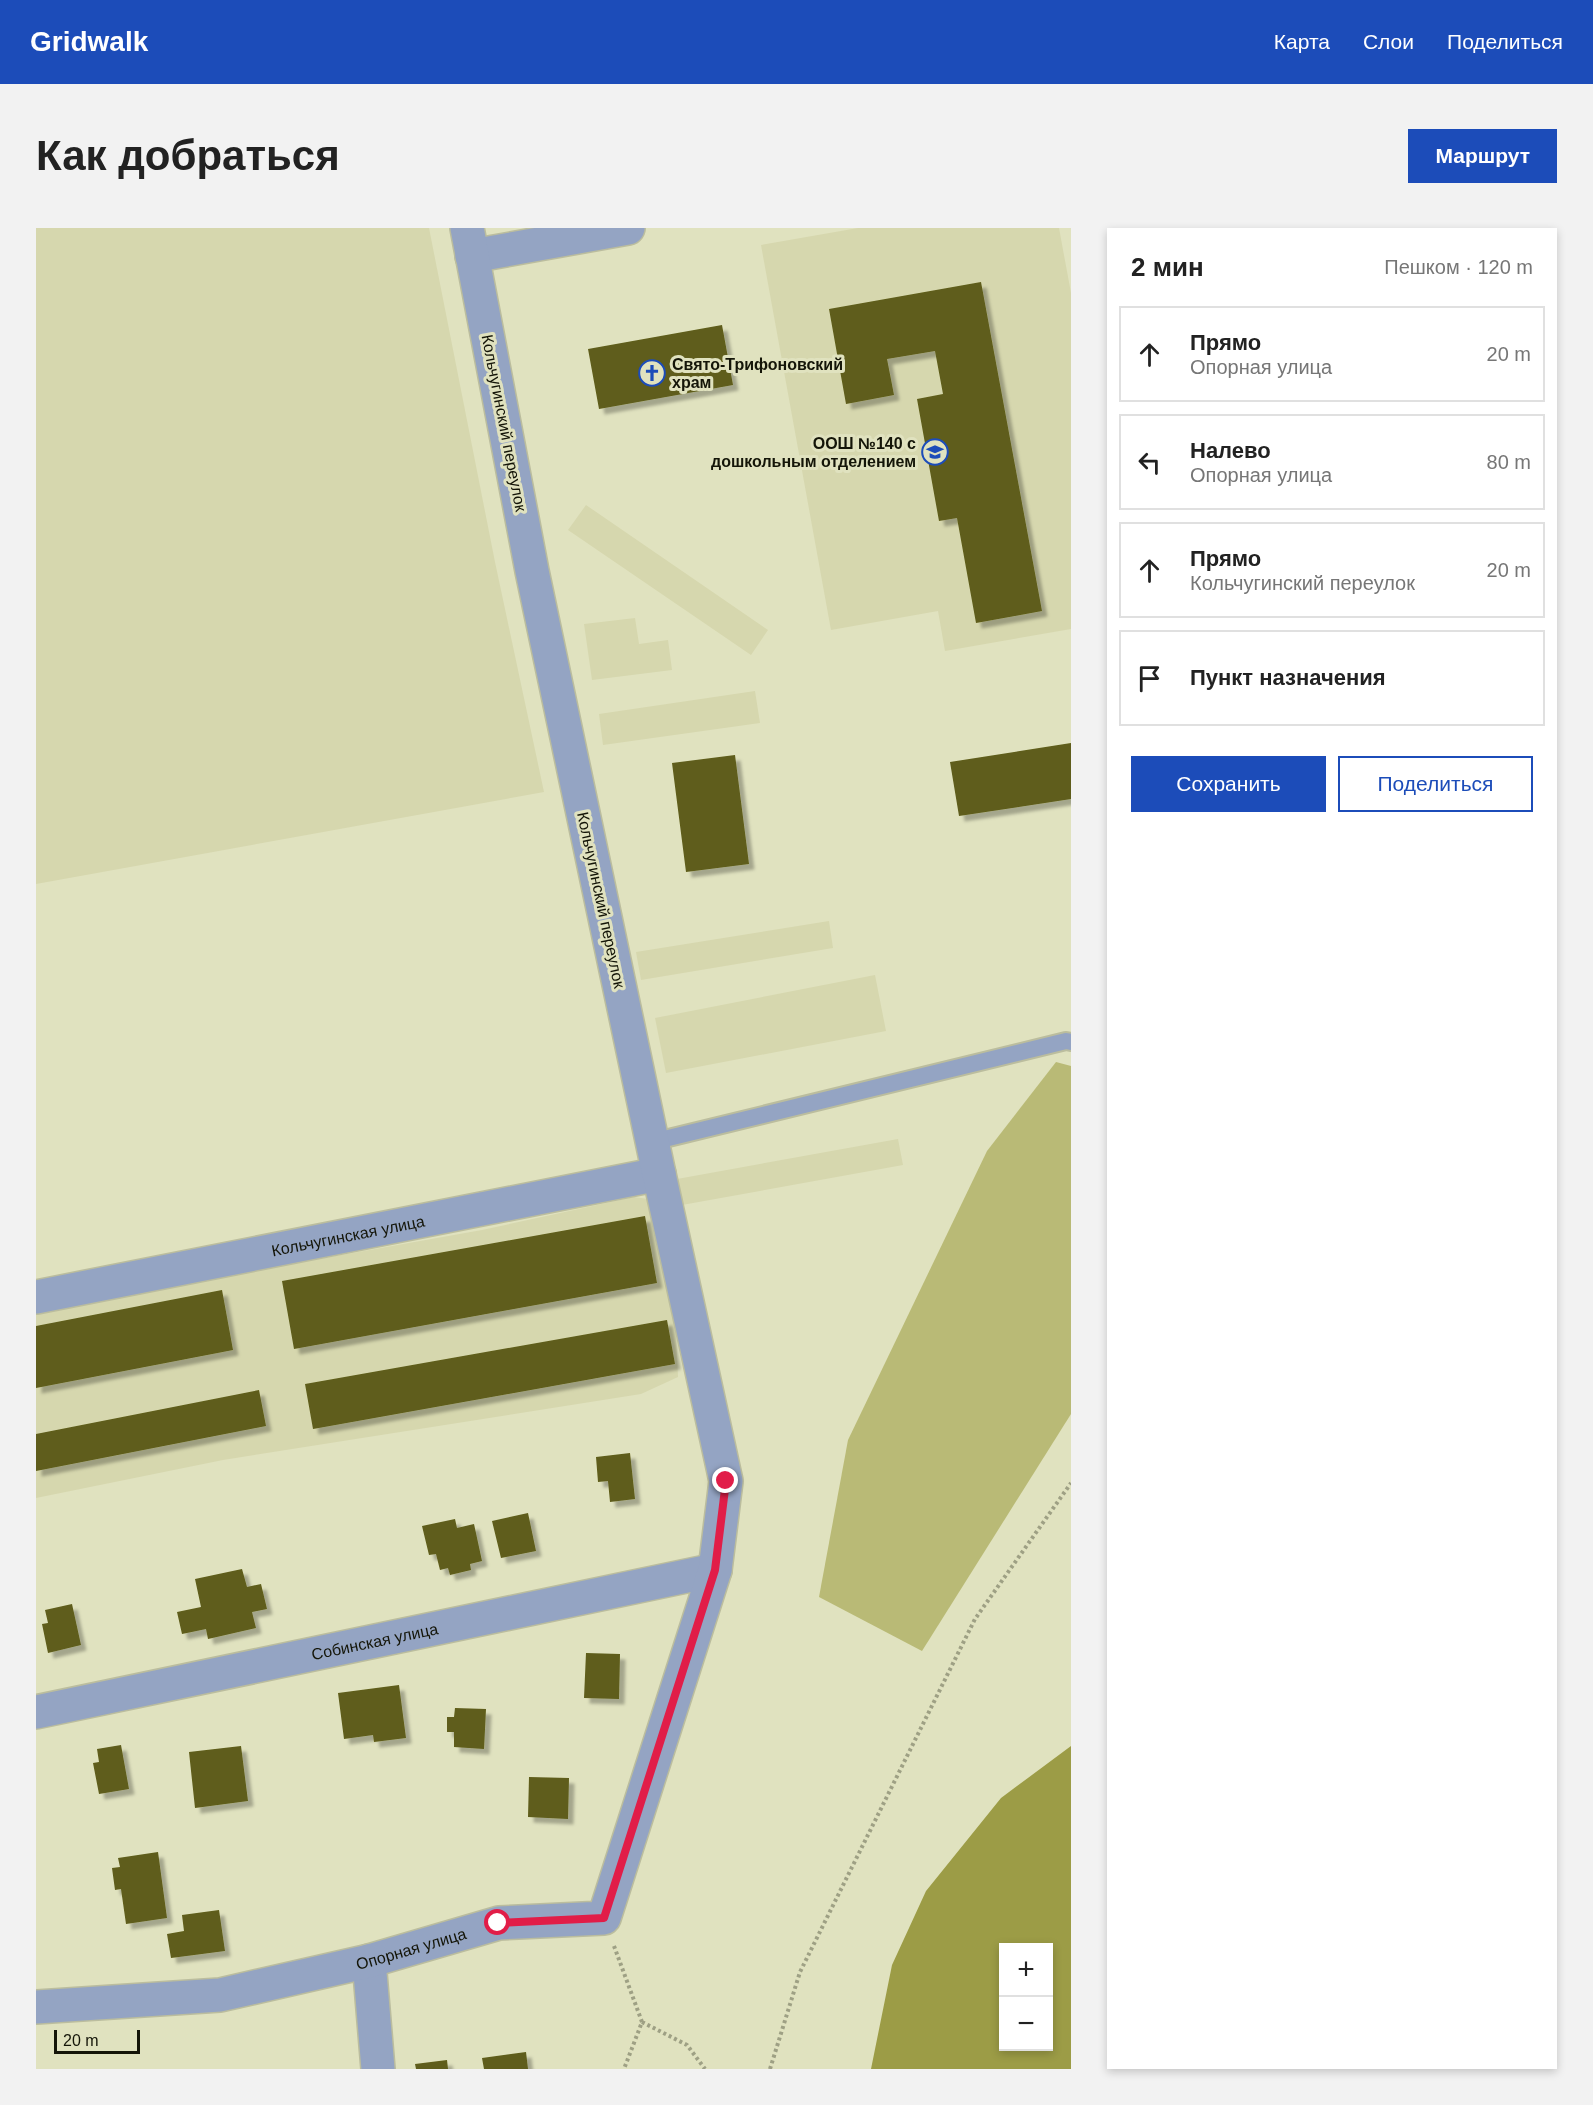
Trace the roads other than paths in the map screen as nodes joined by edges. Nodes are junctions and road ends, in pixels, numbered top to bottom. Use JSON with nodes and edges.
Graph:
{"nodes":[{"id":1,"x":628,"y":228,"type":"edge"},
{"id":2,"x":470,"y":242,"type":"edge"},
{"id":3,"x":1071,"y":1042,"type":"edge"},
{"id":4,"x":652,"y":1142,"type":"junction"},
{"id":5,"x":659,"y":1174,"type":"junction"},
{"id":6,"x":36,"y":1297,"type":"edge"},
{"id":7,"x":715,"y":1570,"type":"junction"},
{"id":8,"x":36,"y":1712,"type":"edge"},
{"id":9,"x":369,"y":1960,"type":"junction"},
{"id":10,"x":36,"y":2007,"type":"edge"},
{"id":11,"x":378,"y":2069,"type":"edge"}],
"edges":[{"from":1,"to":2,"type":"street"},
{"from":2,"to":4,"type":"street","name":"Кольчугинский переулок"},
{"from":3,"to":4,"type":"lane"},
{"from":4,"to":5,"type":"street","name":"Кольчугинский переулок"},
{"from":5,"to":6,"type":"street","name":"Кольчугинская улица"},
{"from":5,"to":7,"type":"street","name":"Кольчугинский переулок"},
{"from":7,"to":8,"type":"street","name":"Собинская улица"},
{"from":7,"to":9,"type":"street","name":"Опорная улица"},
{"from":9,"to":10,"type":"street","name":"Опорная улица"},
{"from":9,"to":11,"type":"street"}]}
